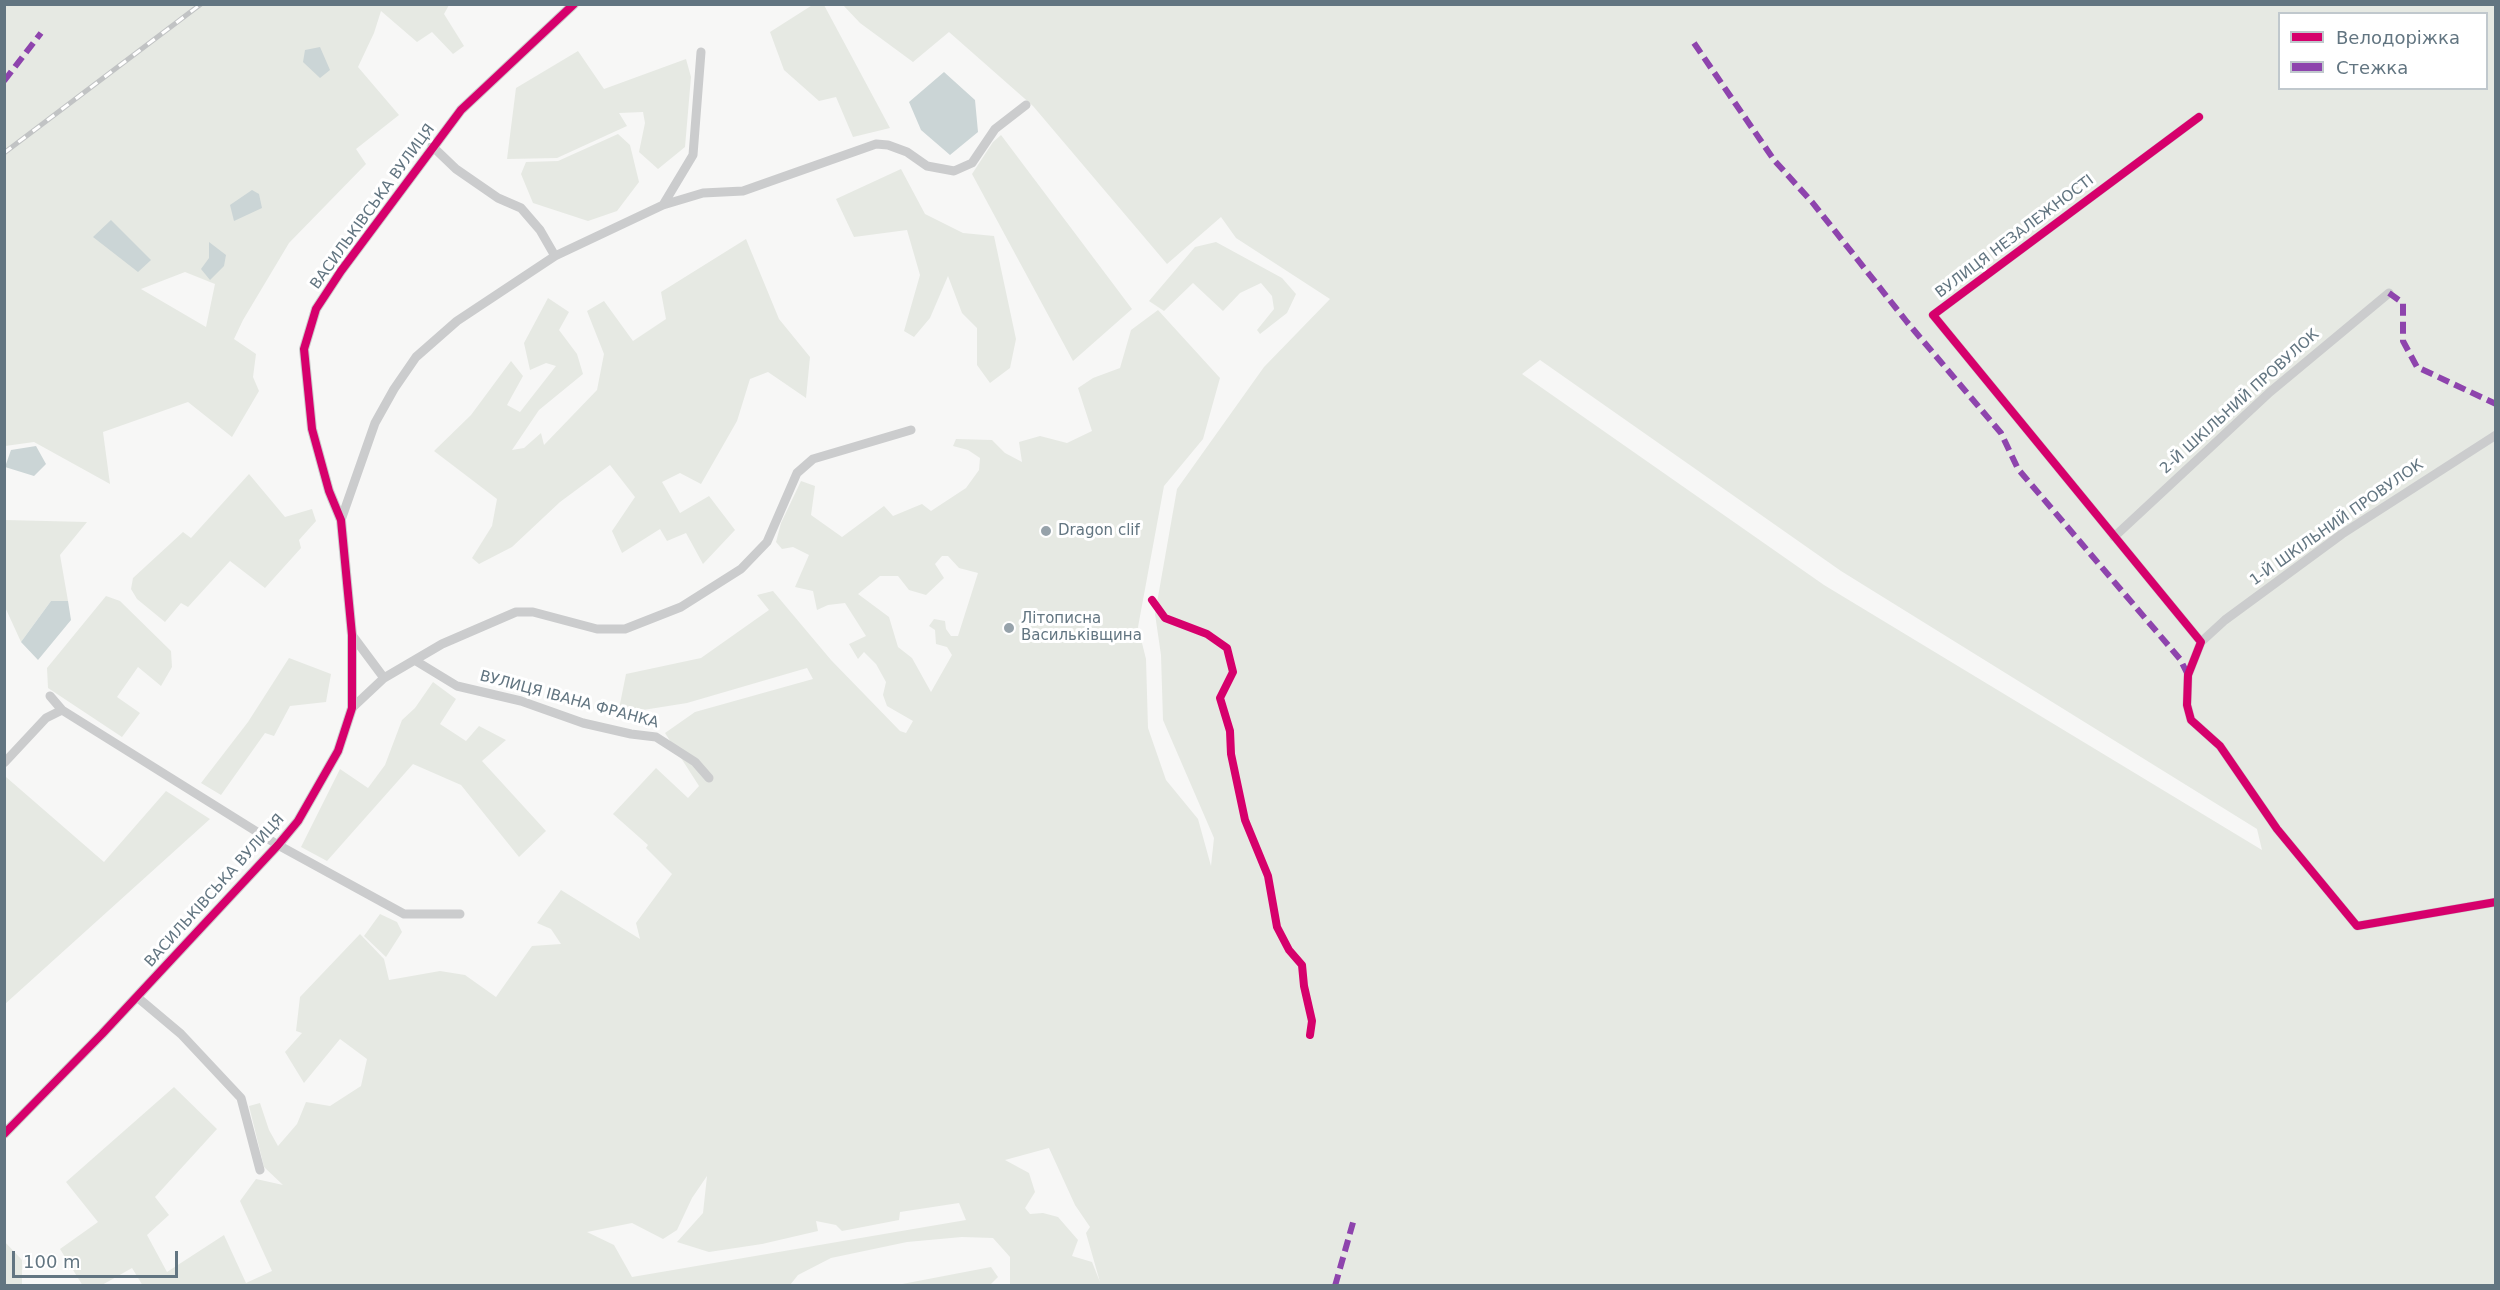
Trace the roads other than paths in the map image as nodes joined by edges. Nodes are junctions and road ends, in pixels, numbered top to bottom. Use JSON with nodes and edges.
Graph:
{"nodes":[{"id":1,"x":574,"y":4,"type":"edge"},
{"id":2,"x":701,"y":52,"type":"dead end"},
{"id":3,"x":1026,"y":105,"type":"dead end"},
{"id":4,"x":2199,"y":117,"type":"dead end"},
{"id":5,"x":432,"y":146,"type":"junction"},
{"id":6,"x":663,"y":205,"type":"junction"},
{"id":7,"x":555,"y":256,"type":"junction"},
{"id":8,"x":2389,"y":293,"type":"dead end"},
{"id":9,"x":911,"y":430,"type":"dead end"},
{"id":10,"x":2496,"y":435,"type":"edge"},
{"id":11,"x":341,"y":520,"type":"junction"},
{"id":12,"x":2114,"y":537,"type":"junction"},
{"id":13,"x":352,"y":635,"type":"junction"},
{"id":14,"x":2201,"y":642,"type":"junction"},
{"id":15,"x":416,"y":661,"type":"junction"},
{"id":16,"x":384,"y":678,"type":"junction"},
{"id":17,"x":50,"y":696,"type":"dead end"},
{"id":18,"x":351,"y":708,"type":"junction"},
{"id":19,"x":62,"y":710,"type":"junction"},
{"id":20,"x":4,"y":763,"type":"edge"},
{"id":21,"x":709,"y":778,"type":"dead end"},
{"id":22,"x":278,"y":844,"type":"junction"},
{"id":23,"x":2496,"y":902,"type":"edge"},
{"id":24,"x":460,"y":914,"type":"dead end"},
{"id":25,"x":137,"y":997,"type":"junction"},
{"id":26,"x":4,"y":1134,"type":"edge"},
{"id":27,"x":260,"y":1170,"type":"dead end"}],
"edges":[{"from":1,"to":5,"type":"street","name":"ВАСИЛЬКІВСЬКА ВУЛИЦЯ"},
{"from":2,"to":6,"type":"street"},
{"from":3,"to":6,"type":"street"},
{"from":4,"to":12,"type":"street","name":"ВУЛИЦЯ НЕЗАЛЕЖНОСТІ"},
{"from":5,"to":7,"type":"street"},
{"from":5,"to":11,"type":"street","name":"ВАСИЛЬКІВСЬКА ВУЛИЦЯ"},
{"from":6,"to":7,"type":"street"},
{"from":7,"to":11,"type":"street"},
{"from":8,"to":12,"type":"street","name":"2-Й ШКІЛЬНИЙ ПРОВУЛОК"},
{"from":9,"to":15,"type":"street"},
{"from":10,"to":14,"type":"street","name":"1-Й ШКІЛЬНИЙ ПРОВУЛОК"},
{"from":11,"to":13,"type":"street","name":"ВАСИЛЬКІВСЬКА ВУЛИЦЯ"},
{"from":12,"to":14,"type":"street"},
{"from":13,"to":16,"type":"street"},
{"from":13,"to":18,"type":"street","name":"ВАСИЛЬКІВСЬКА ВУЛИЦЯ"},
{"from":14,"to":23,"type":"street"},
{"from":15,"to":16,"type":"street"},
{"from":15,"to":21,"type":"street","name":"ВУЛИЦЯ ІВАНА ФРАНКА"},
{"from":16,"to":18,"type":"street"},
{"from":17,"to":19,"type":"street","name":"ВАСИЛЬКІВСЬКА ВУЛИЦЯ"},
{"from":18,"to":22,"type":"street","name":"ВАСИЛЬКІВСЬКА ВУЛИЦЯ"},
{"from":19,"to":20,"type":"street"},
{"from":19,"to":22,"type":"street","name":"ВАСИЛЬКІВСЬКА ВУЛИЦЯ"},
{"from":22,"to":24,"type":"street","name":"ВАСИЛЬКІВСЬКА ВУЛИЦЯ"},
{"from":22,"to":25,"type":"street","name":"ВАСИЛЬКІВСЬКА ВУЛИЦЯ"},
{"from":25,"to":26,"type":"street","name":"ВАСИЛЬКІВСЬКА ВУЛИЦЯ"},
{"from":25,"to":27,"type":"street"}]}
